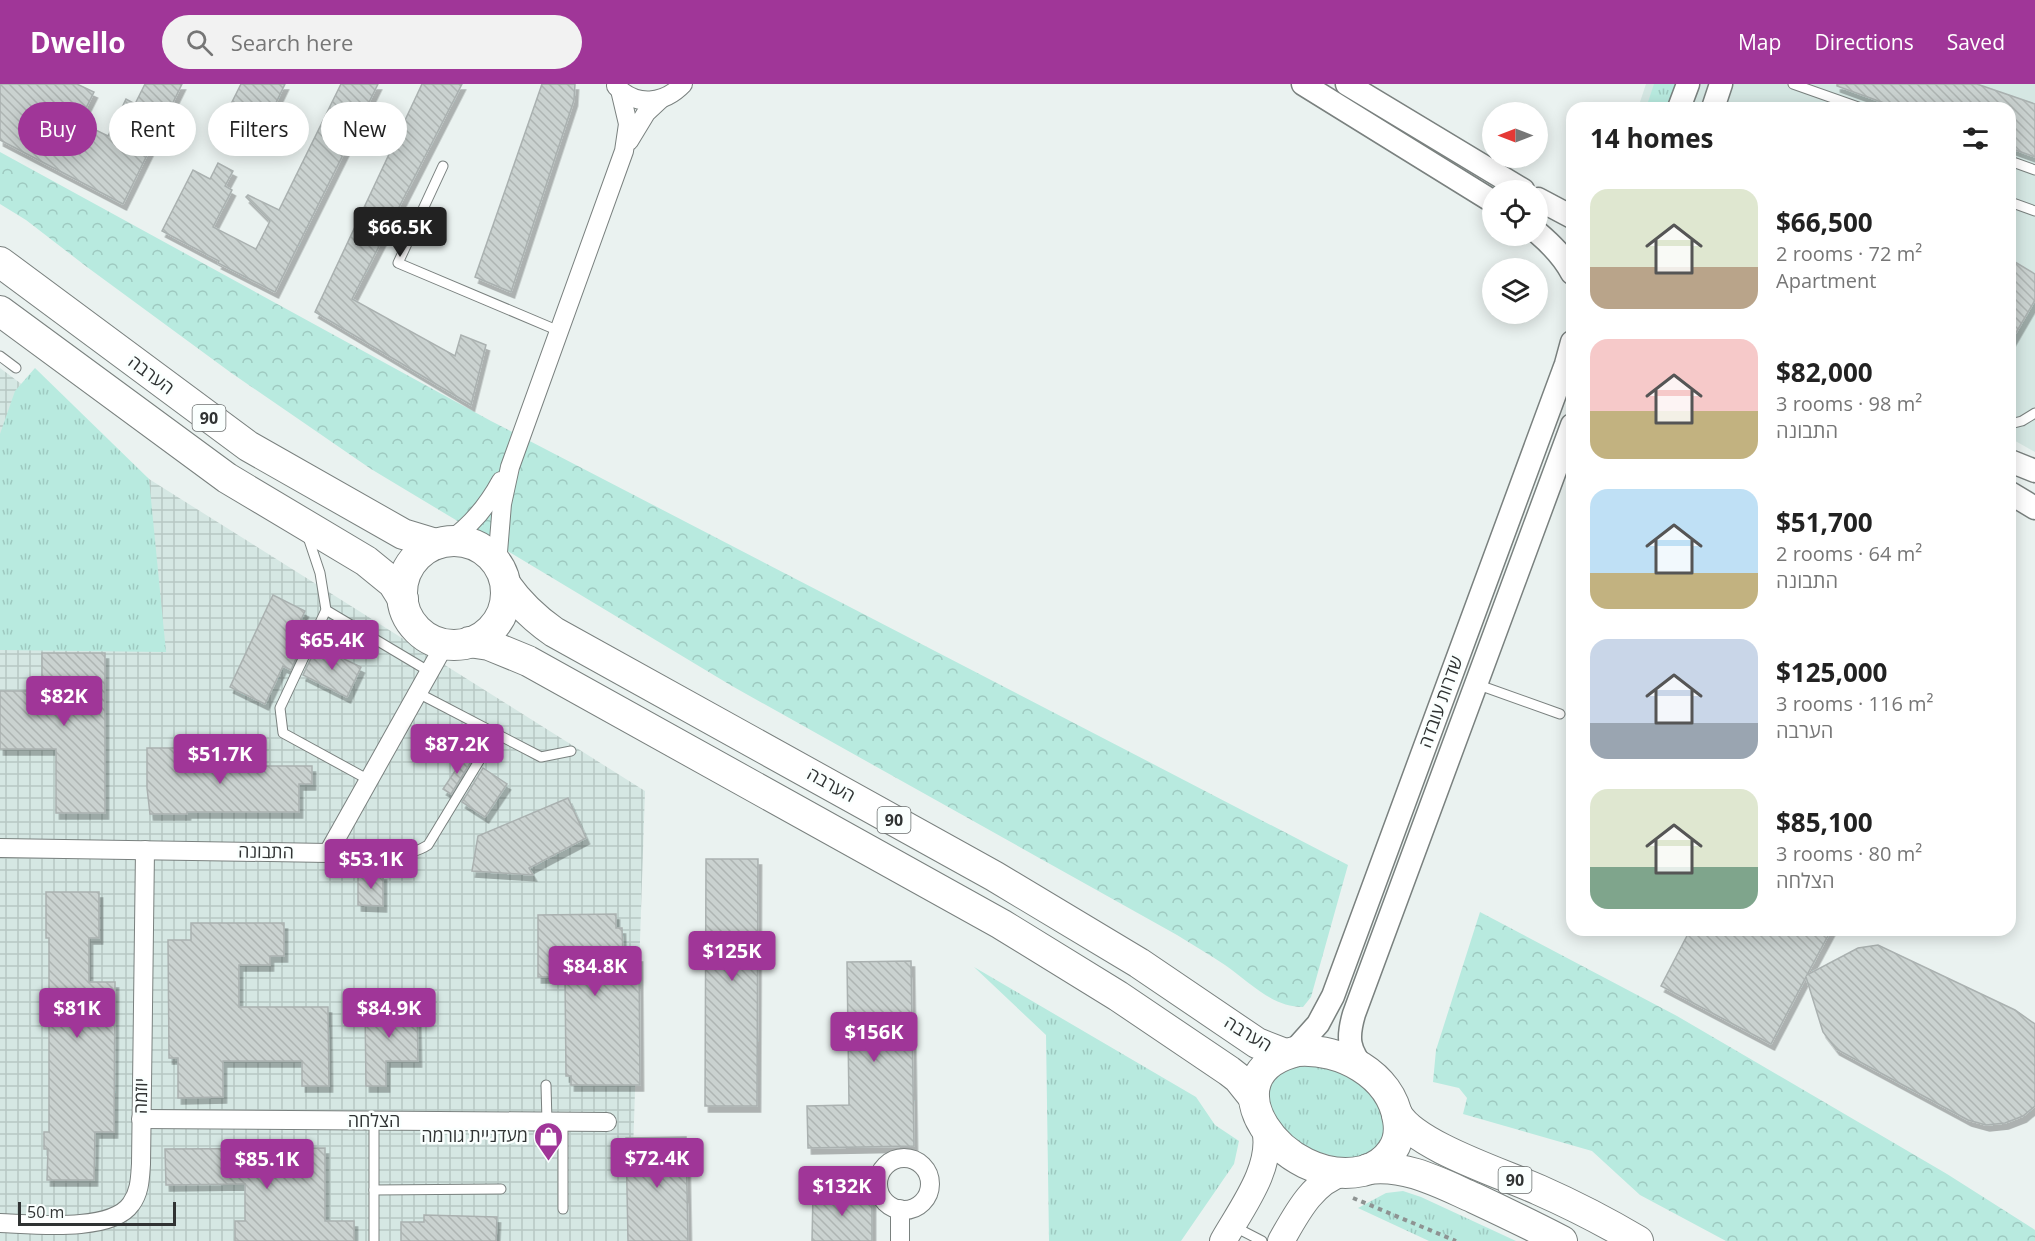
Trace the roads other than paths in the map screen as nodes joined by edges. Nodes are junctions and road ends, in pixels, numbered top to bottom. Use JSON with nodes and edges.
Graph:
{"nodes":[{"id":1,"x":683,"y":84,"type":"edge"},
{"id":2,"x":1303,"y":84,"type":"edge"},
{"id":3,"x":1347,"y":84,"type":"edge"},
{"id":4,"x":1688,"y":84,"type":"edge"},
{"id":5,"x":1721,"y":84,"type":"edge"},
{"id":6,"x":1793,"y":84,"type":"edge"},
{"id":7,"x":617,"y":87,"type":"edge"},
{"id":8,"x":661,"y":99,"type":"junction"},
{"id":9,"x":1681,"y":102,"type":"edge"},
{"id":10,"x":1715,"y":102,"type":"edge"},
{"id":11,"x":1843,"y":102,"type":"edge"},
{"id":12,"x":624,"y":151,"type":"junction"},
{"id":13,"x":2016,"y":163,"type":"edge"},
{"id":14,"x":443,"y":166,"type":"dead end"},
{"id":15,"x":2035,"y":170,"type":"edge"},
{"id":16,"x":1506,"y":180,"type":"edge"},
{"id":17,"x":1482,"y":195,"type":"edge"},
{"id":18,"x":1548,"y":204,"type":"edge"},
{"id":19,"x":2016,"y":204,"type":"edge"},
{"id":20,"x":2035,"y":211,"type":"edge"},
{"id":21,"x":1566,"y":214,"type":"edge"},
{"id":22,"x":1548,"y":241,"type":"edge"},
{"id":23,"x":1566,"y":260,"type":"edge"},
{"id":24,"x":0,"y":262,"type":"edge"},
{"id":25,"x":0,"y":310,"type":"edge"},
{"id":26,"x":559,"y":331,"type":"junction"},
{"id":27,"x":0,"y":356,"type":"edge"},
{"id":28,"x":1566,"y":361,"type":"edge"},
{"id":29,"x":16,"y":368,"type":"dead end"},
{"id":30,"x":2035,"y":413,"type":"edge"},
{"id":31,"x":2016,"y":422,"type":"edge"},
{"id":32,"x":1566,"y":440,"type":"edge"},
{"id":33,"x":2016,"y":463,"type":"edge"},
{"id":34,"x":510,"y":467,"type":"junction"},
{"id":35,"x":2035,"y":471,"type":"edge"},
{"id":36,"x":2016,"y":497,"type":"edge"},
{"id":37,"x":2035,"y":508,"type":"edge"},
{"id":38,"x":303,"y":523,"type":"junction"},
{"id":39,"x":443,"y":543,"type":"junction"},
{"id":40,"x":501,"y":575,"type":"junction"},
{"id":41,"x":403,"y":599,"type":"junction"},
{"id":42,"x":326,"y":610,"type":"junction"},
{"id":43,"x":457,"y":643,"type":"junction"},
{"id":44,"x":430,"y":672,"type":"junction"},
{"id":45,"x":1476,"y":684,"type":"junction"},
{"id":46,"x":418,"y":693,"type":"junction"},
{"id":47,"x":1560,"y":714,"type":"dead end"},
{"id":48,"x":495,"y":734,"type":"junction"},
{"id":49,"x":571,"y":751,"type":"dead end"},
{"id":50,"x":369,"y":780,"type":"junction"},
{"id":51,"x":0,"y":848,"type":"edge"},
{"id":52,"x":145,"y":850,"type":"junction"},
{"id":53,"x":328,"y":853,"type":"junction"},
{"id":54,"x":1289,"y":1053,"type":"junction"},
{"id":55,"x":1366,"y":1071,"type":"junction"},
{"id":56,"x":546,"y":1085,"type":"dead end"},
{"id":57,"x":1254,"y":1098,"type":"junction"},
{"id":58,"x":1397,"y":1114,"type":"junction"},
{"id":59,"x":141,"y":1119,"type":"junction"},
{"id":60,"x":374,"y":1121,"type":"junction"},
{"id":61,"x":555,"y":1122,"type":"junction"},
{"id":62,"x":607,"y":1122,"type":"dead end"},
{"id":63,"x":1265,"y":1129,"type":"junction"},
{"id":64,"x":1356,"y":1171,"type":"junction"},
{"id":65,"x":501,"y":1189,"type":"dead end"},
{"id":66,"x":374,"y":1190,"type":"junction"},
{"id":67,"x":563,"y":1209,"type":"dead end"},
{"id":68,"x":900,"y":1209,"type":"dead end"},
{"id":69,"x":0,"y":1223,"type":"edge"},
{"id":70,"x":1228,"y":1233,"type":"edge"},
{"id":71,"x":374,"y":1241,"type":"edge"},
{"id":72,"x":900,"y":1241,"type":"edge"},
{"id":73,"x":1262,"y":1241,"type":"edge"},
{"id":74,"x":1281,"y":1241,"type":"edge"},
{"id":75,"x":1562,"y":1241,"type":"edge"},
{"id":76,"x":1638,"y":1241,"type":"edge"}],
"edges":[{"from":1,"to":8,"type":"street"},
{"from":2,"to":17,"type":"street"},
{"from":3,"to":16,"type":"street"},
{"from":4,"to":9,"type":"street"},
{"from":5,"to":10,"type":"street"},
{"from":6,"to":11,"type":"lane"},
{"from":7,"to":8,"type":"street"},
{"from":7,"to":12,"type":"street"},
{"from":8,"to":12,"type":"street"},
{"from":12,"to":26,"type":"street"},
{"from":13,"to":15,"type":"lane"},
{"from":14,"to":26,"type":"lane"},
{"from":18,"to":21,"type":"street"},
{"from":19,"to":20,"type":"lane"},
{"from":22,"to":23,"type":"street"},
{"from":24,"to":39,"type":"highway","name":"הערבה","number":"90"},
{"from":25,"to":38,"type":"highway","number":"90"},
{"from":26,"to":34,"type":"street"},
{"from":27,"to":29,"type":"lane"},
{"from":28,"to":54,"type":"street","name":"שדרות עובדה"},
{"from":30,"to":31,"type":"lane"},
{"from":32,"to":45,"type":"street","name":"שדרות עובדה"},
{"from":33,"to":35,"type":"street"},
{"from":34,"to":39,"type":"street"},
{"from":34,"to":40,"type":"street"},
{"from":36,"to":37,"type":"street"},
{"from":38,"to":41,"type":"highway","number":"90"},
{"from":38,"to":42,"type":"lane"},
{"from":39,"to":40,"type":"highway"},
{"from":39,"to":41,"type":"highway"},
{"from":40,"to":43,"type":"highway"},
{"from":40,"to":54,"type":"highway","name":"הערבה","number":"90"},
{"from":41,"to":43,"type":"highway"},
{"from":42,"to":44,"type":"lane"},
{"from":42,"to":50,"type":"lane"},
{"from":43,"to":44,"type":"street"},
{"from":43,"to":57,"type":"highway","number":"90"},
{"from":44,"to":46,"type":"street"},
{"from":45,"to":47,"type":"lane"},
{"from":45,"to":55,"type":"street","name":"שדרות עובדה"},
{"from":46,"to":48,"type":"lane"},
{"from":46,"to":50,"type":"street"},
{"from":48,"to":49,"type":"lane"},
{"from":48,"to":53,"type":"lane"},
{"from":50,"to":53,"type":"street"},
{"from":51,"to":52,"type":"street","name":"התבונה"},
{"from":52,"to":53,"type":"street","name":"התבונה"},
{"from":52,"to":59,"type":"street","name":"יוזמה"},
{"from":54,"to":55,"type":"highway","number":"90"},
{"from":54,"to":57,"type":"highway"},
{"from":55,"to":58,"type":"highway","number":"90"},
{"from":56,"to":61,"type":"lane"},
{"from":57,"to":63,"type":"highway","number":"90"},
{"from":58,"to":64,"type":"highway"},
{"from":58,"to":76,"type":"highway","number":"90"},
{"from":59,"to":60,"type":"street","name":"הצלחה"},
{"from":59,"to":69,"type":"street","name":"יוזמה"},
{"from":60,"to":61,"type":"street","name":"הצלחה"},
{"from":60,"to":66,"type":"lane"},
{"from":61,"to":62,"type":"street","name":"הצלחה"},
{"from":61,"to":67,"type":"lane"},
{"from":63,"to":64,"type":"highway","number":"90"},
{"from":63,"to":70,"type":"main road"},
{"from":64,"to":74,"type":"main road"},
{"from":64,"to":75,"type":"highway","number":"90"},
{"from":65,"to":66,"type":"lane"},
{"from":66,"to":71,"type":"lane"},
{"from":68,"to":72,"type":"street"},
{"from":70,"to":73,"type":"lane"}]}
